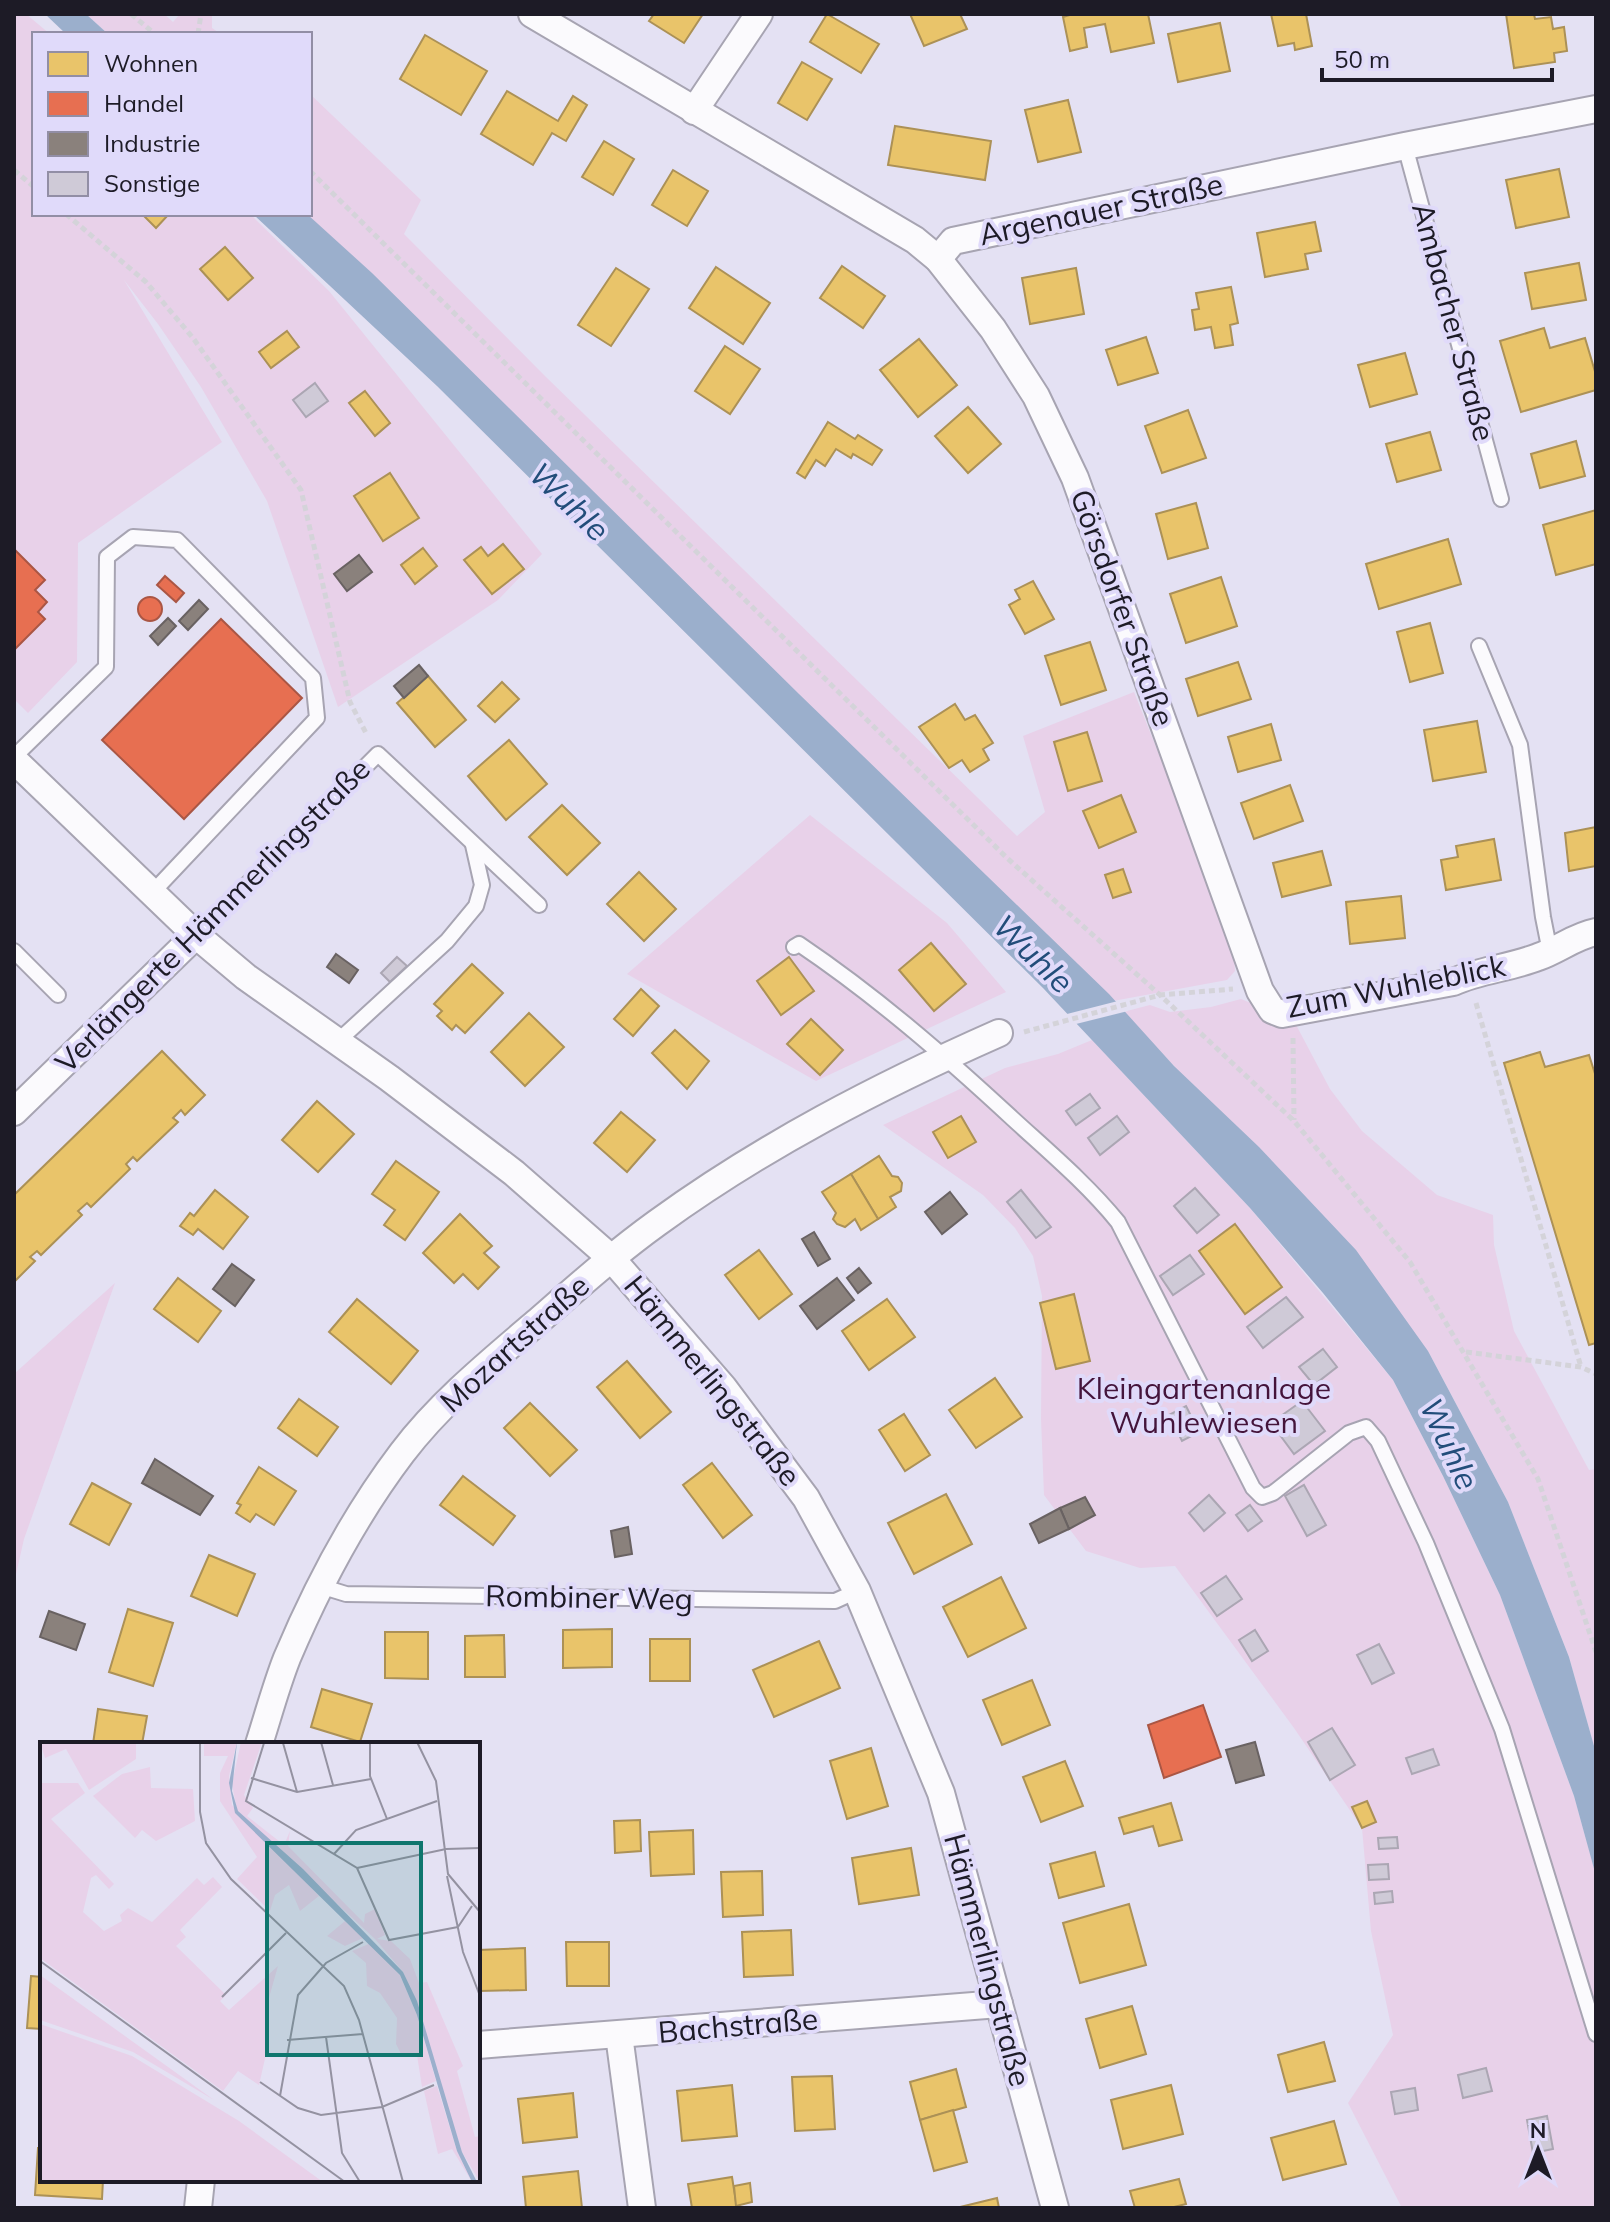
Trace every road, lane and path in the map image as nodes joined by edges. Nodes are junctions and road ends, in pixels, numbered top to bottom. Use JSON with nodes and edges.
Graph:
{"nodes":[{"id":1,"x":131,"y":14,"type":"edge"},
{"id":2,"x":532,"y":14,"type":"edge"},
{"id":3,"x":759,"y":14,"type":"edge"},
{"id":4,"x":153,"y":32,"type":"edge"},
{"id":5,"x":1596,"y":109,"type":"edge"},
{"id":6,"x":694,"y":111,"type":"junction"},
{"id":7,"x":1405,"y":146,"type":"junction"},
{"id":8,"x":14,"y":170,"type":"edge"},
{"id":9,"x":312,"y":173,"type":"edge"},
{"id":10,"x":32,"y":185,"type":"edge"},
{"id":11,"x":68,"y":216,"type":"edge"},
{"id":12,"x":938,"y":259,"type":"junction"},
{"id":13,"x":1501,"y":499,"type":"dead end"},
{"id":14,"x":1479,"y":646,"type":"dead end"},
{"id":15,"x":378,"y":754,"type":"junction"},
{"id":16,"x":14,"y":758,"type":"edge"},
{"id":17,"x":472,"y":842,"type":"junction"},
{"id":18,"x":152,"y":893,"type":"junction"},
{"id":19,"x":539,"y":905,"type":"dead end"},
{"id":20,"x":1596,"y":932,"type":"edge"},
{"id":21,"x":196,"y":935,"type":"junction"},
{"id":22,"x":794,"y":947,"type":"dead end"},
{"id":23,"x":14,"y":951,"type":"edge"},
{"id":24,"x":1550,"y":952,"type":"junction"},
{"id":25,"x":1471,"y":974,"type":"junction"},
{"id":26,"x":1257,"y":983,"type":"junction"},
{"id":27,"x":58,"y":995,"type":"dead end"},
{"id":28,"x":1160,"y":995,"type":"junction"},
{"id":29,"x":1293,"y":1012,"type":"junction"},
{"id":30,"x":1054,"y":1024,"type":"dead end"},
{"id":31,"x":999,"y":1033,"type":"dead end"},
{"id":32,"x":338,"y":1041,"type":"junction"},
{"id":33,"x":945,"y":1057,"type":"junction"},
{"id":34,"x":14,"y":1112,"type":"edge"},
{"id":35,"x":1294,"y":1121,"type":"junction"},
{"id":36,"x":611,"y":1258,"type":"junction"},
{"id":37,"x":1465,"y":1352,"type":"junction"},
{"id":38,"x":1581,"y":1367,"type":"junction"},
{"id":39,"x":1596,"y":1374,"type":"edge"},
{"id":40,"x":320,"y":1586,"type":"junction"},
{"id":41,"x":857,"y":1591,"type":"junction"},
{"id":42,"x":1596,"y":1652,"type":"edge"},
{"id":43,"x":260,"y":1742,"type":"edge"},
{"id":44,"x":999,"y":2004,"type":"junction"},
{"id":45,"x":1596,"y":2034,"type":"edge"},
{"id":46,"x":619,"y":2035,"type":"junction"},
{"id":47,"x":480,"y":2045,"type":"edge"},
{"id":48,"x":201,"y":2182,"type":"edge"},
{"id":49,"x":198,"y":2208,"type":"edge"},
{"id":50,"x":642,"y":2208,"type":"edge"},
{"id":51,"x":1055,"y":2208,"type":"edge"}],
"edges":[{"from":1,"to":4,"type":"path"},
{"from":2,"to":6,"type":"street"},
{"from":3,"to":6,"type":"street"},
{"from":5,"to":7,"type":"street","name":"Argenauer Straße"},
{"from":6,"to":12,"type":"street"},
{"from":7,"to":12,"type":"street","name":"Argenauer Straße"},
{"from":7,"to":13,"type":"lane","name":"Ambacher Straße"},
{"from":8,"to":10,"type":"path"},
{"from":9,"to":28,"type":"path"},
{"from":11,"to":15,"type":"path","name":"Verlängerte Hämmerlingstraße"},
{"from":12,"to":26,"type":"street","name":"Görsdorfer Straße"},
{"from":14,"to":24,"type":"lane"},
{"from":15,"to":17,"type":"lane","name":"Verlängerte Hämmerlingstraße"},
{"from":15,"to":21,"type":"lane","name":"Verlängerte Hämmerlingstraße"},
{"from":16,"to":18,"type":"street","name":"Hämmerlingstraße"},
{"from":16,"to":18,"type":"lane"},
{"from":17,"to":19,"type":"lane","name":"Verlängerte Hämmerlingstraße"},
{"from":17,"to":32,"type":"lane"},
{"from":18,"to":21,"type":"street","name":"Hämmerlingstraße"},
{"from":20,"to":24,"type":"street","name":"Zum Wuhleblick"},
{"from":21,"to":32,"type":"street","name":"Hämmerlingstraße"},
{"from":21,"to":34,"type":"street","name":"Verlängerte Hämmerlingstraße"},
{"from":22,"to":33,"type":"lane"},
{"from":23,"to":27,"type":"lane"},
{"from":24,"to":25,"type":"street","name":"Zum Wuhleblick"},
{"from":25,"to":29,"type":"street","name":"Zum Wuhleblick"},
{"from":25,"to":38,"type":"path"},
{"from":26,"to":28,"type":"path"},
{"from":26,"to":29,"type":"street","name":"Zum Wuhleblick"},
{"from":28,"to":30,"type":"path"},
{"from":28,"to":35,"type":"path"},
{"from":29,"to":35,"type":"path"},
{"from":31,"to":33,"type":"street","name":"Mozartstraße"},
{"from":32,"to":36,"type":"street","name":"Hämmerlingstraße"},
{"from":33,"to":36,"type":"street","name":"Mozartstraße"},
{"from":33,"to":45,"type":"lane"},
{"from":35,"to":37,"type":"path"},
{"from":36,"to":40,"type":"street","name":"Mozartstraße"},
{"from":36,"to":41,"type":"street","name":"Hämmerlingstraße"},
{"from":37,"to":38,"type":"path"},
{"from":37,"to":42,"type":"path"},
{"from":38,"to":39,"type":"path"},
{"from":40,"to":41,"type":"lane","name":"Rombiner Weg"},
{"from":40,"to":43,"type":"street","name":"Mozartstraße"},
{"from":41,"to":44,"type":"street","name":"Hämmerlingstraße"},
{"from":44,"to":46,"type":"street","name":"Bachstraße"},
{"from":44,"to":51,"type":"street","name":"Hämmerlingstraße"},
{"from":46,"to":47,"type":"street","name":"Bachstraße"},
{"from":46,"to":50,"type":"street"},
{"from":48,"to":49,"type":"street"}]}
